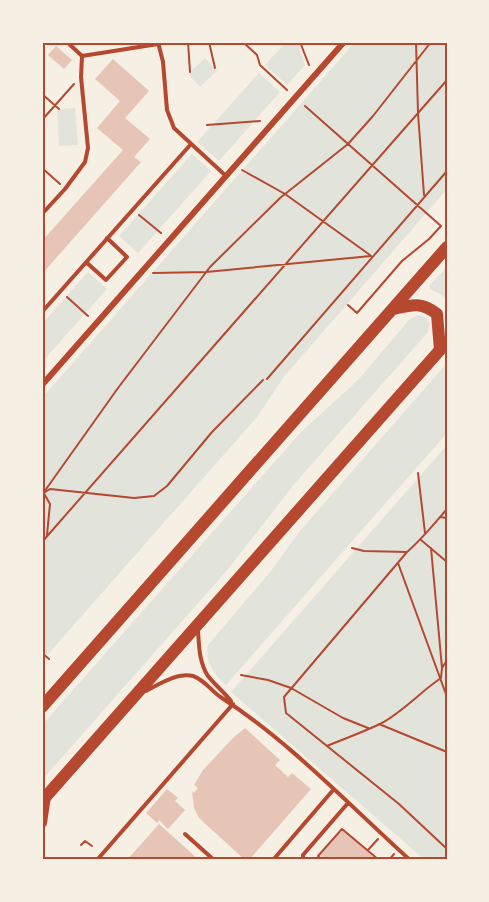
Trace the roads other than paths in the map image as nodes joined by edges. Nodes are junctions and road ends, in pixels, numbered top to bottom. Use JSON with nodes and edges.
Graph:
{"nodes":[{"id":1,"x":67,"y":42,"type":"edge"},
{"id":2,"x":344,"y":42,"type":"edge"},
{"id":3,"x":158,"y":43,"type":"edge"},
{"id":4,"x":82,"y":56,"type":"junction"},
{"id":5,"x":190,"y":144,"type":"junction"},
{"id":6,"x":226,"y":176,"type":"junction"},
{"id":7,"x":42,"y":214,"type":"edge"},
{"id":8,"x":107,"y":238,"type":"junction"},
{"id":9,"x":447,"y":247,"type":"edge"},
{"id":10,"x":86,"y":262,"type":"junction"},
{"id":11,"x":393,"y":309,"type":"junction"},
{"id":12,"x":42,"y":312,"type":"edge"},
{"id":13,"x":444,"y":346,"type":"edge"},
{"id":14,"x":42,"y":385,"type":"edge"},
{"id":15,"x":198,"y":625,"type":"junction"},
{"id":16,"x":135,"y":696,"type":"junction"},
{"id":17,"x":233,"y":704,"type":"junction"},
{"id":18,"x":42,"y":707,"type":"edge"},
{"id":19,"x":334,"y":789,"type":"junction"},
{"id":20,"x":44,"y":799,"type":"edge"},
{"id":21,"x":348,"y":803,"type":"junction"},
{"id":22,"x":42,"y":823,"type":"edge"},
{"id":23,"x":185,"y":834,"type":"dead end"},
{"id":24,"x":97,"y":860,"type":"edge"},
{"id":25,"x":214,"y":860,"type":"edge"},
{"id":26,"x":273,"y":860,"type":"edge"},
{"id":27,"x":303,"y":860,"type":"edge"},
{"id":28,"x":410,"y":860,"type":"edge"}],
"edges":[{"from":1,"to":4,"type":"lane"},
{"from":2,"to":6,"type":"street"},
{"from":3,"to":4,"type":"lane"},
{"from":3,"to":5,"type":"lane"},
{"from":4,"to":7,"type":"lane"},
{"from":5,"to":6,"type":"lane"},
{"from":5,"to":8,"type":"lane"},
{"from":6,"to":14,"type":"street"},
{"from":8,"to":10,"type":"lane"},
{"from":8,"to":10,"type":"lane"},
{"from":9,"to":11,"type":"main road"},
{"from":10,"to":12,"type":"lane"},
{"from":11,"to":13,"type":"main road"},
{"from":11,"to":18,"type":"main road"},
{"from":13,"to":15,"type":"main road"},
{"from":15,"to":16,"type":"main road"},
{"from":15,"to":17,"type":"lane"},
{"from":16,"to":17,"type":"lane"},
{"from":16,"to":20,"type":"main road"},
{"from":17,"to":19,"type":"lane"},
{"from":17,"to":24,"type":"lane"},
{"from":19,"to":21,"type":"lane"},
{"from":19,"to":26,"type":"lane"},
{"from":20,"to":22,"type":"main road"},
{"from":21,"to":27,"type":"lane"},
{"from":21,"to":28,"type":"lane"},
{"from":23,"to":25,"type":"lane"}]}
